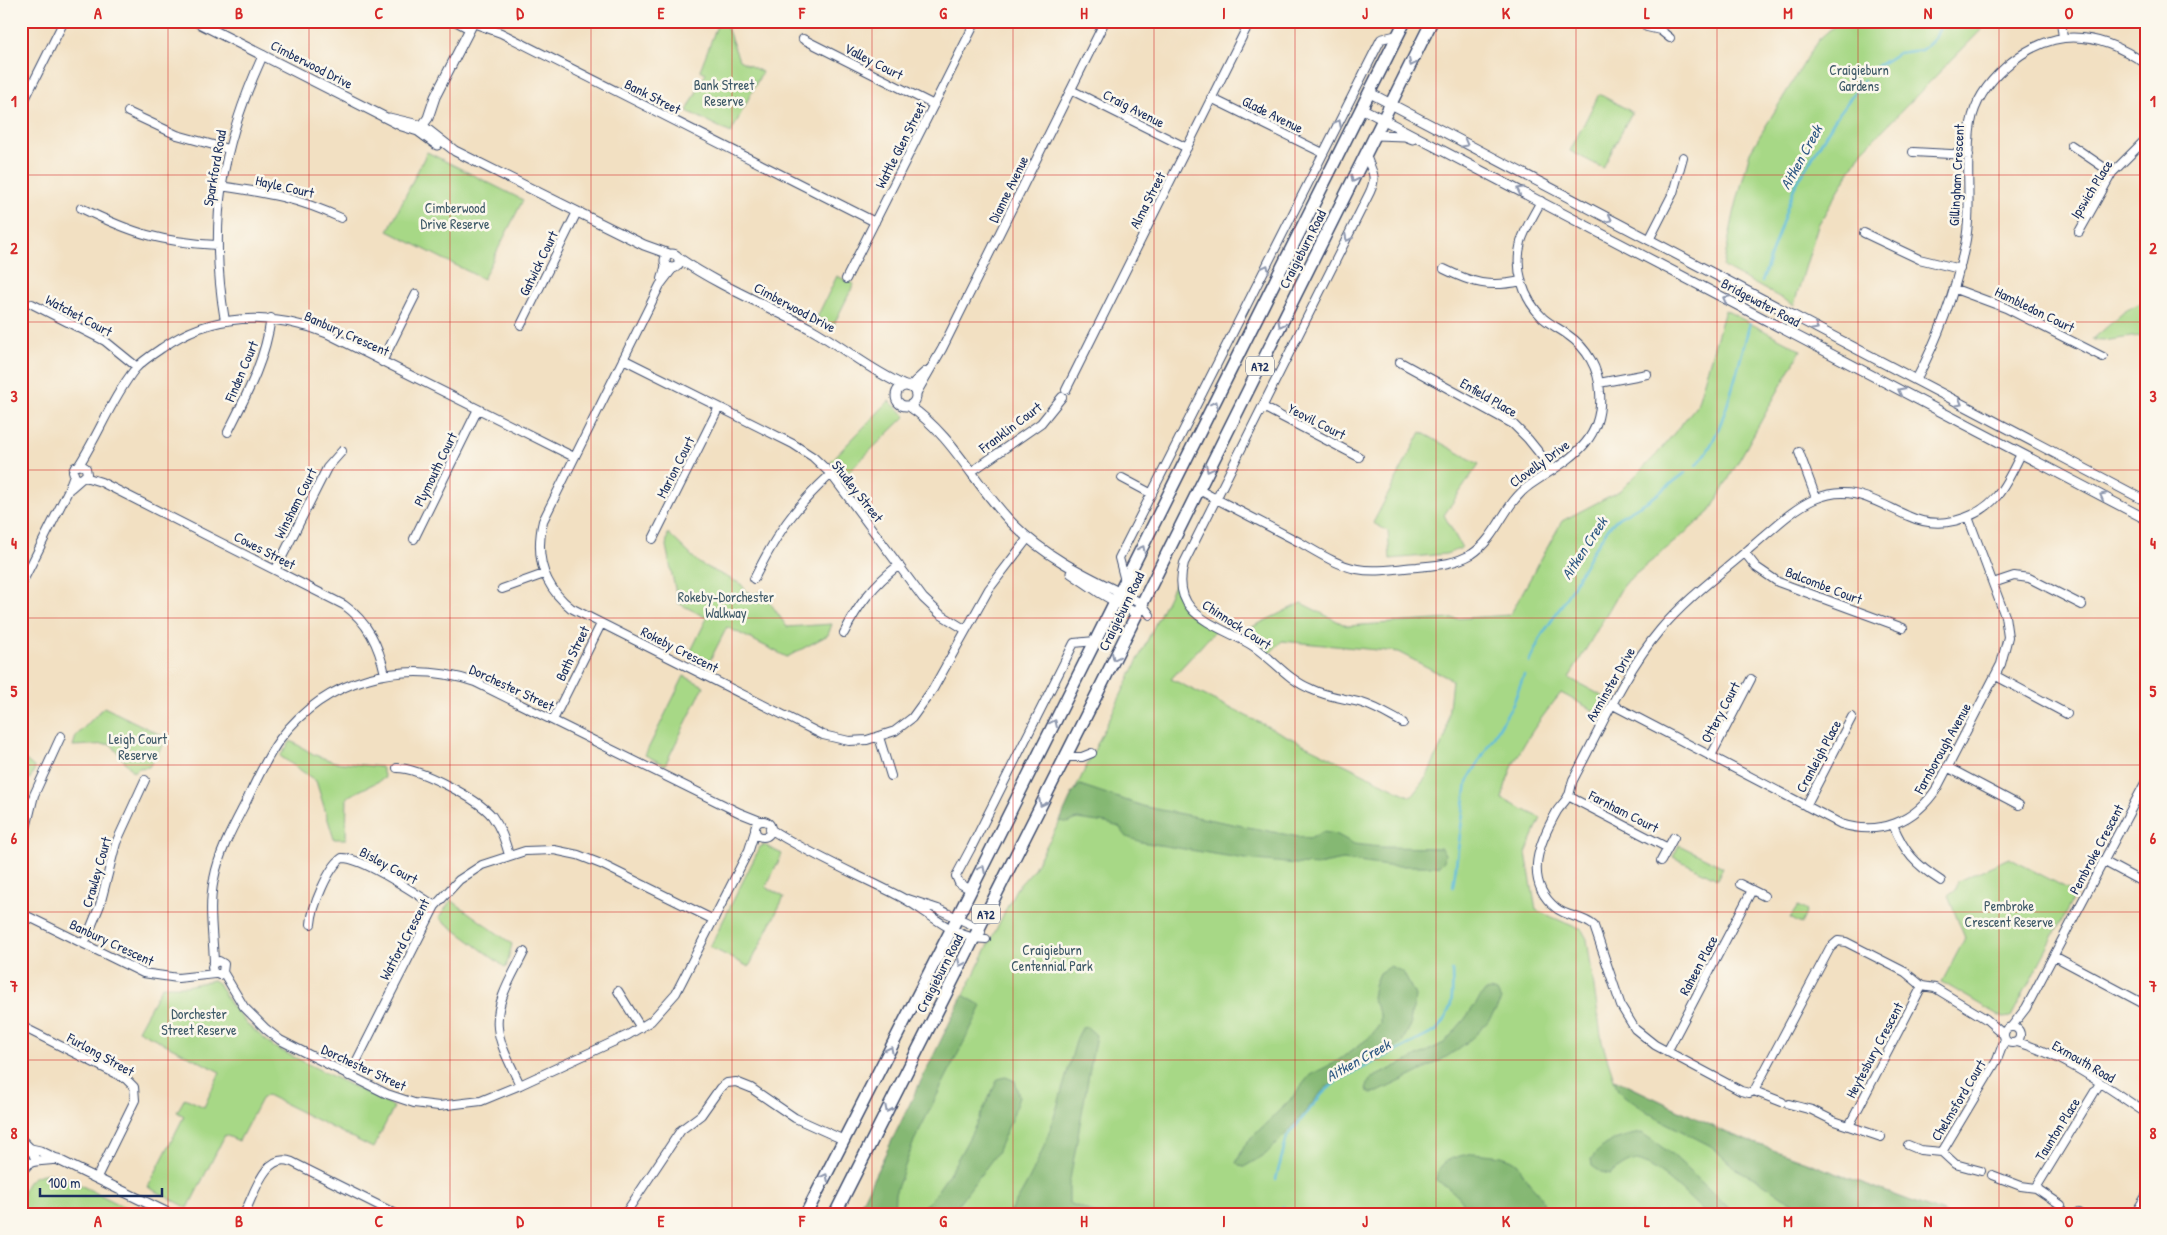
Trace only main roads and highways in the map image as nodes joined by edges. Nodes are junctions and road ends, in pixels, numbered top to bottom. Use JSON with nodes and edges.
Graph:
{"nodes":[{"id":1,"x":1405,"y":21,"type":"edge"},
{"id":2,"x":1432,"y":21,"type":"edge"},
{"id":3,"x":806,"y":1214,"type":"edge"},
{"id":4,"x":836,"y":1214,"type":"edge"}],
"edges":[{"from":3,"to":1,"type":"main road","name":"Craigieburn Road","number":"A72","one_way":true},
{"from":2,"to":4,"type":"main road","name":"Craigieburn Road","number":"A72","one_way":true}]}
